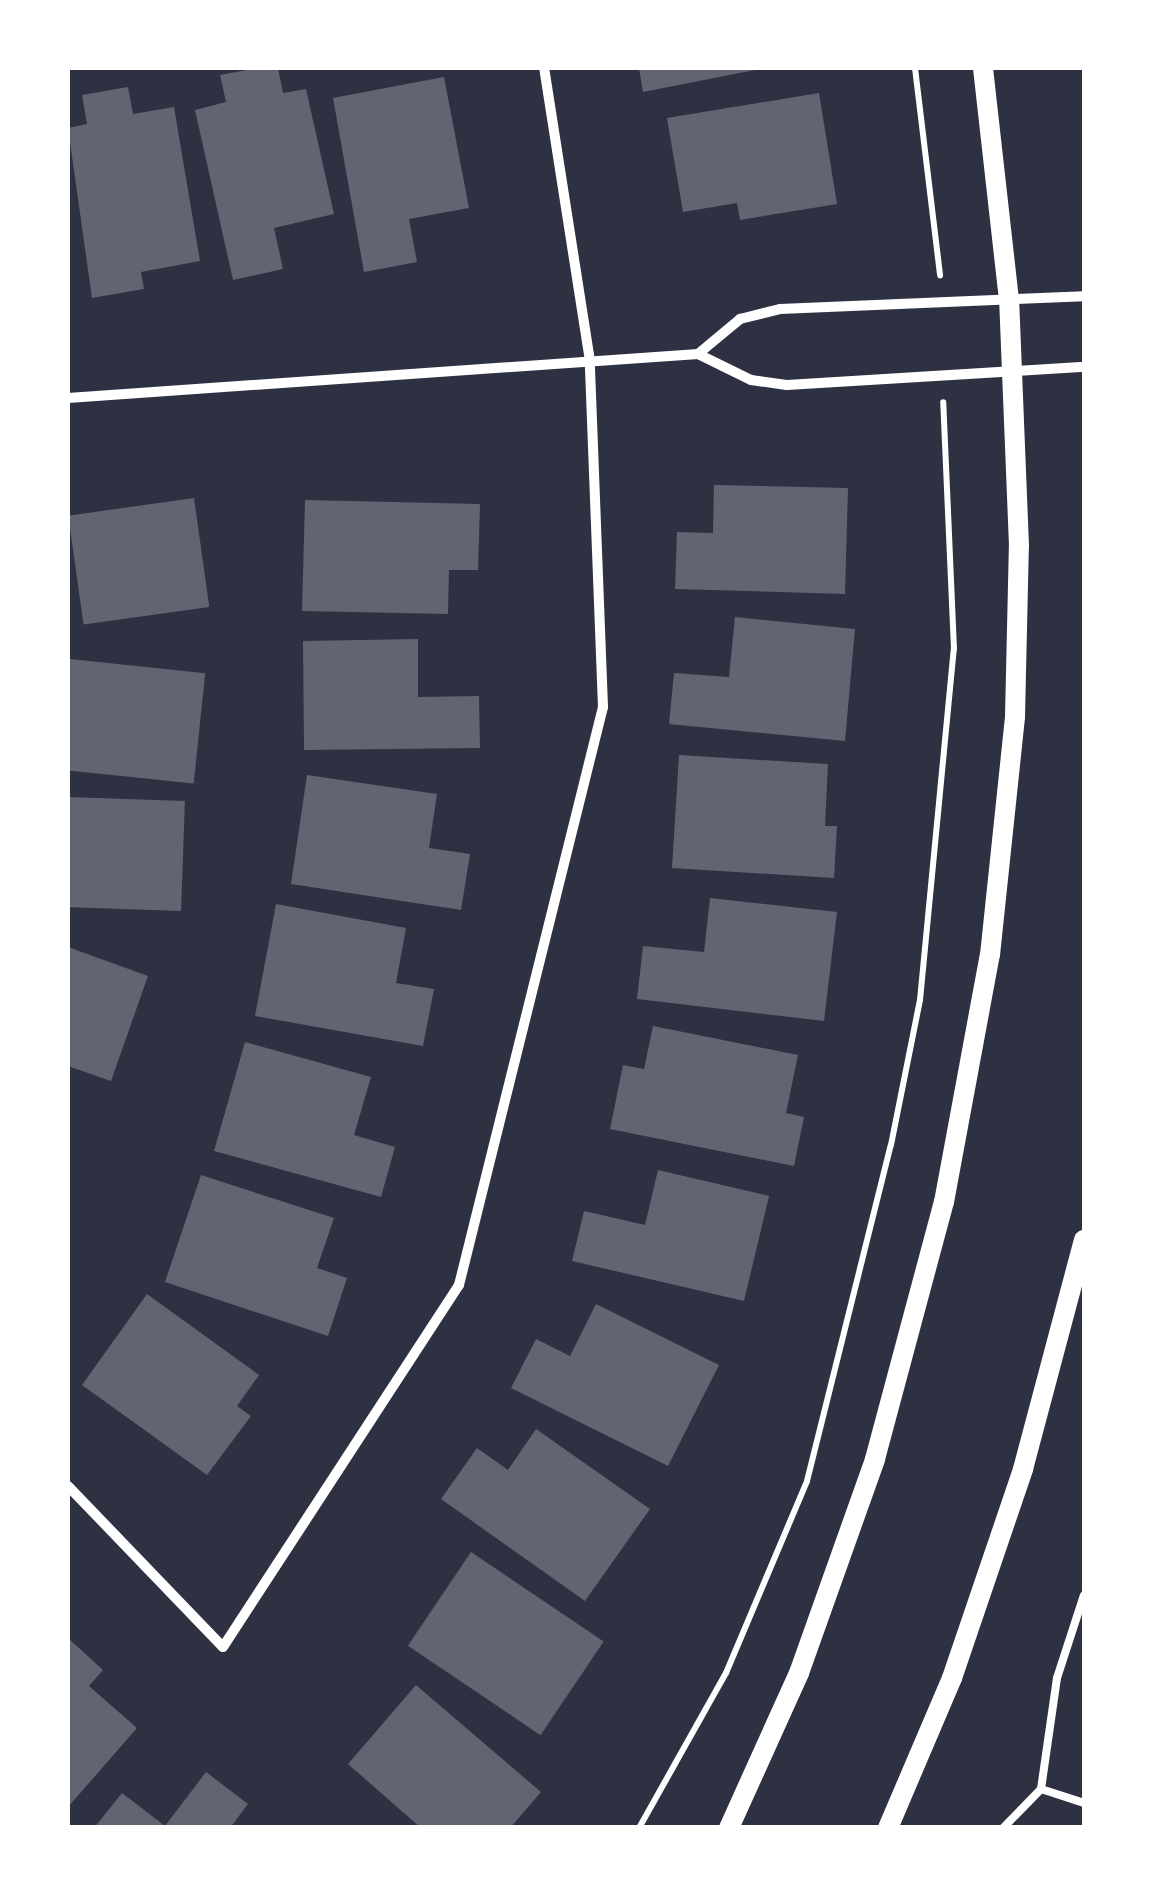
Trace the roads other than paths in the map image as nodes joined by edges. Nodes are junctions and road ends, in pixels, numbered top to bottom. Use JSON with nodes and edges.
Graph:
{"nodes":[{"id":1,"x":544,"y":68,"type":"edge"},
{"id":2,"x":983,"y":68,"type":"edge"},
{"id":3,"x":1084,"y":296,"type":"edge"},
{"id":4,"x":1010,"y":300,"type":"junction"},
{"id":5,"x":698,"y":354,"type":"junction"},
{"id":6,"x":590,"y":361,"type":"junction"},
{"id":7,"x":1084,"y":368,"type":"edge"},
{"id":8,"x":1011,"y":371,"type":"junction"},
{"id":9,"x":68,"y":398,"type":"edge"},
{"id":10,"x":1084,"y":1240,"type":"edge"},
{"id":11,"x":68,"y":1486,"type":"edge"},
{"id":12,"x":1084,"y":1595,"type":"edge"},
{"id":13,"x":1041,"y":1789,"type":"junction"},
{"id":14,"x":1084,"y":1803,"type":"edge"},
{"id":15,"x":729,"y":1828,"type":"edge"},
{"id":16,"x":888,"y":1828,"type":"edge"},
{"id":17,"x":1003,"y":1828,"type":"edge"}],
"edges":[{"from":1,"to":6,"type":"street"},
{"from":2,"to":4,"type":"main road"},
{"from":3,"to":4,"type":"street"},
{"from":4,"to":5,"type":"street"},
{"from":4,"to":8,"type":"main road"},
{"from":5,"to":6,"type":"street"},
{"from":5,"to":8,"type":"street"},
{"from":6,"to":9,"type":"street"},
{"from":6,"to":11,"type":"street"},
{"from":7,"to":8,"type":"street"},
{"from":8,"to":15,"type":"main road"},
{"from":10,"to":16,"type":"main road"},
{"from":12,"to":13,"type":"lane"},
{"from":13,"to":14,"type":"lane"},
{"from":13,"to":17,"type":"lane"}]}
